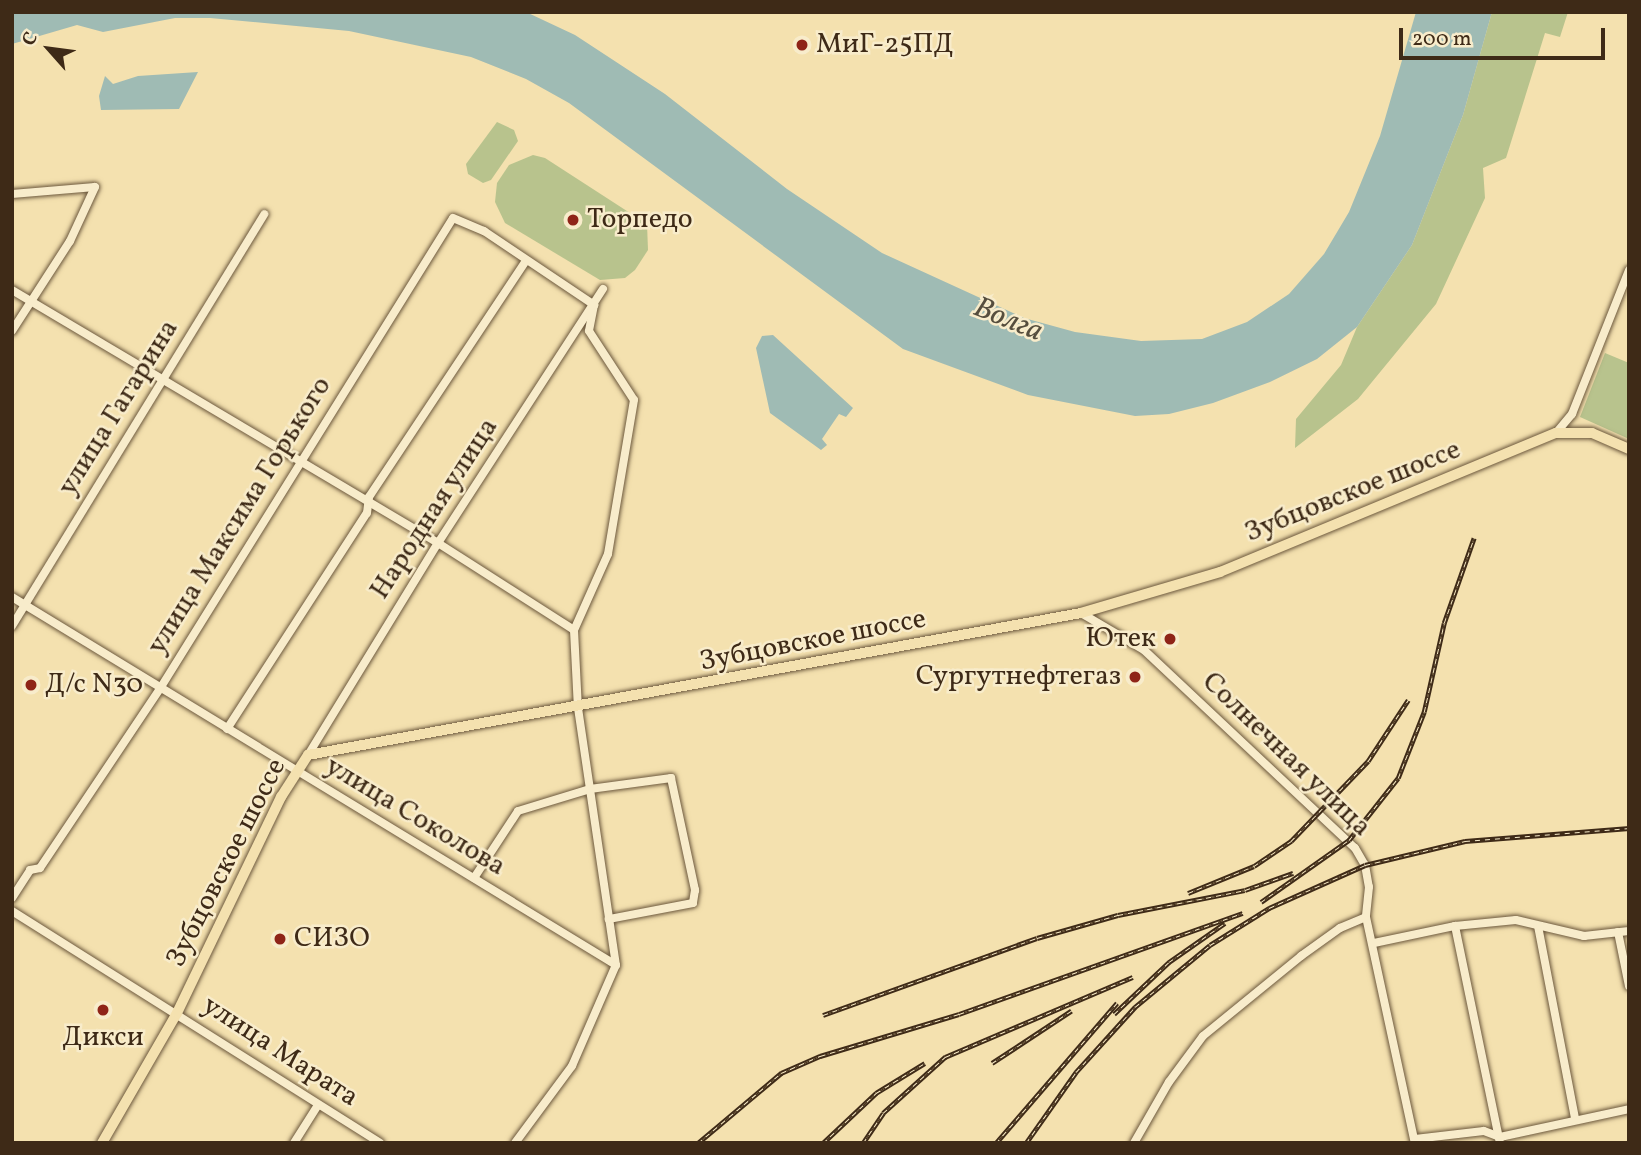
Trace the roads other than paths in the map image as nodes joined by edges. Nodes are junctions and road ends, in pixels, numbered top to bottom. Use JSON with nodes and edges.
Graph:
{"nodes":[{"id":1,"x":12,"y":194,"type":"edge"},
{"id":2,"x":264,"y":214,"type":"dead end"},
{"id":3,"x":526,"y":261,"type":"junction"},
{"id":4,"x":1629,"y":270,"type":"edge"},
{"id":5,"x":603,"y":289,"type":"dead end"},
{"id":6,"x":12,"y":290,"type":"edge"},
{"id":7,"x":32,"y":300,"type":"junction"},
{"id":8,"x":594,"y":305,"type":"junction"},
{"id":9,"x":12,"y":331,"type":"edge"},
{"id":10,"x":165,"y":379,"type":"junction"},
{"id":11,"x":1556,"y":433,"type":"junction"},
{"id":12,"x":1629,"y":449,"type":"edge"},
{"id":13,"x":300,"y":462,"type":"junction"},
{"id":14,"x":368,"y":501,"type":"junction"},
{"id":15,"x":438,"y":543,"type":"junction"},
{"id":16,"x":12,"y":597,"type":"edge"},
{"id":17,"x":25,"y":605,"type":"junction"},
{"id":18,"x":1081,"y":613,"type":"junction"},
{"id":19,"x":12,"y":625,"type":"edge"},
{"id":20,"x":574,"y":630,"type":"junction"},
{"id":21,"x":161,"y":687,"type":"junction"},
{"id":22,"x":578,"y":708,"type":"junction"},
{"id":23,"x":227,"y":729,"type":"junction"},
{"id":24,"x":308,"y":755,"type":"junction"},
{"id":25,"x":296,"y":774,"type":"junction"},
{"id":26,"x":590,"y":789,"type":"junction"},
{"id":27,"x":474,"y":878,"type":"junction"},
{"id":28,"x":12,"y":898,"type":"edge"},
{"id":29,"x":12,"y":911,"type":"edge"},
{"id":30,"x":1366,"y":917,"type":"junction"},
{"id":31,"x":609,"y":919,"type":"junction"},
{"id":32,"x":1455,"y":926,"type":"junction"},
{"id":33,"x":1538,"y":926,"type":"junction"},
{"id":34,"x":1629,"y":931,"type":"edge"},
{"id":35,"x":1618,"y":932,"type":"junction"},
{"id":36,"x":1374,"y":943,"type":"junction"},
{"id":37,"x":616,"y":965,"type":"junction"},
{"id":38,"x":1629,"y":986,"type":"edge"},
{"id":39,"x":177,"y":1013,"type":"junction"},
{"id":40,"x":318,"y":1105,"type":"junction"},
{"id":41,"x":1629,"y":1109,"type":"edge"},
{"id":42,"x":1574,"y":1119,"type":"junction"},
{"id":43,"x":1500,"y":1140,"type":"edge"},
{"id":44,"x":1415,"y":1141,"type":"edge"},
{"id":45,"x":102,"y":1143,"type":"edge"},
{"id":46,"x":294,"y":1143,"type":"edge"},
{"id":47,"x":380,"y":1143,"type":"edge"},
{"id":48,"x":515,"y":1143,"type":"edge"},
{"id":49,"x":1134,"y":1143,"type":"edge"}],
"edges":[{"from":1,"to":7,"type":"street"},
{"from":2,"to":10,"type":"street","name":"улица Гагарина"},
{"from":3,"to":8,"type":"street"},
{"from":3,"to":13,"type":"street","name":"улица Максима Горького"},
{"from":3,"to":14,"type":"street"},
{"from":4,"to":11,"type":"street"},
{"from":5,"to":8,"type":"street","name":"Народная улица"},
{"from":6,"to":7,"type":"street"},
{"from":7,"to":9,"type":"street"},
{"from":7,"to":10,"type":"street"},
{"from":8,"to":15,"type":"street","name":"Народная улица"},
{"from":8,"to":20,"type":"street"},
{"from":10,"to":13,"type":"street"},
{"from":10,"to":17,"type":"street","name":"улица Гагарина"},
{"from":11,"to":12,"type":"main road"},
{"from":11,"to":18,"type":"main road","name":"Зубцовское шоссе"},
{"from":13,"to":14,"type":"street"},
{"from":13,"to":21,"type":"street","name":"улица Максима Горького"},
{"from":14,"to":15,"type":"street"},
{"from":14,"to":23,"type":"street"},
{"from":15,"to":20,"type":"street"},
{"from":15,"to":24,"type":"street","name":"Народная улица"},
{"from":16,"to":17,"type":"street","name":"улица Соколова"},
{"from":17,"to":19,"type":"street","name":"улица Гагарина"},
{"from":17,"to":21,"type":"street","name":"улица Соколова"},
{"from":18,"to":22,"type":"main road","name":"Зубцовское шоссе"},
{"from":18,"to":30,"type":"street","name":"Солнечная улица"},
{"from":20,"to":22,"type":"street"},
{"from":21,"to":23,"type":"street","name":"улица Соколова"},
{"from":21,"to":28,"type":"street","name":"улица Максима Горького"},
{"from":22,"to":24,"type":"main road","name":"Зубцовское шоссе"},
{"from":22,"to":26,"type":"street"},
{"from":23,"to":25,"type":"street","name":"улица Соколова"},
{"from":24,"to":25,"type":"main road","name":"Зубцовское шоссе"},
{"from":25,"to":27,"type":"street","name":"улица Соколова"},
{"from":25,"to":39,"type":"main road","name":"Зубцовское шоссе"},
{"from":26,"to":27,"type":"street"},
{"from":26,"to":31,"type":"street"},
{"from":26,"to":31,"type":"street"},
{"from":27,"to":37,"type":"street","name":"улица Соколова"},
{"from":29,"to":39,"type":"street","name":"улица Марата"},
{"from":30,"to":36,"type":"street","name":"Солнечная улица"},
{"from":30,"to":49,"type":"street"},
{"from":31,"to":37,"type":"street"},
{"from":32,"to":33,"type":"street"},
{"from":32,"to":36,"type":"street"},
{"from":32,"to":43,"type":"street"},
{"from":33,"to":35,"type":"street"},
{"from":33,"to":42,"type":"street"},
{"from":34,"to":35,"type":"street"},
{"from":35,"to":38,"type":"street"},
{"from":36,"to":44,"type":"street","name":"Солнечная улица"},
{"from":37,"to":48,"type":"street"},
{"from":39,"to":40,"type":"street","name":"улица Марата"},
{"from":39,"to":45,"type":"main road","name":"Зубцовское шоссе"},
{"from":40,"to":46,"type":"street"},
{"from":40,"to":47,"type":"street","name":"улица Марата"},
{"from":41,"to":42,"type":"street"},
{"from":42,"to":43,"type":"street"},
{"from":43,"to":44,"type":"street"}]}
